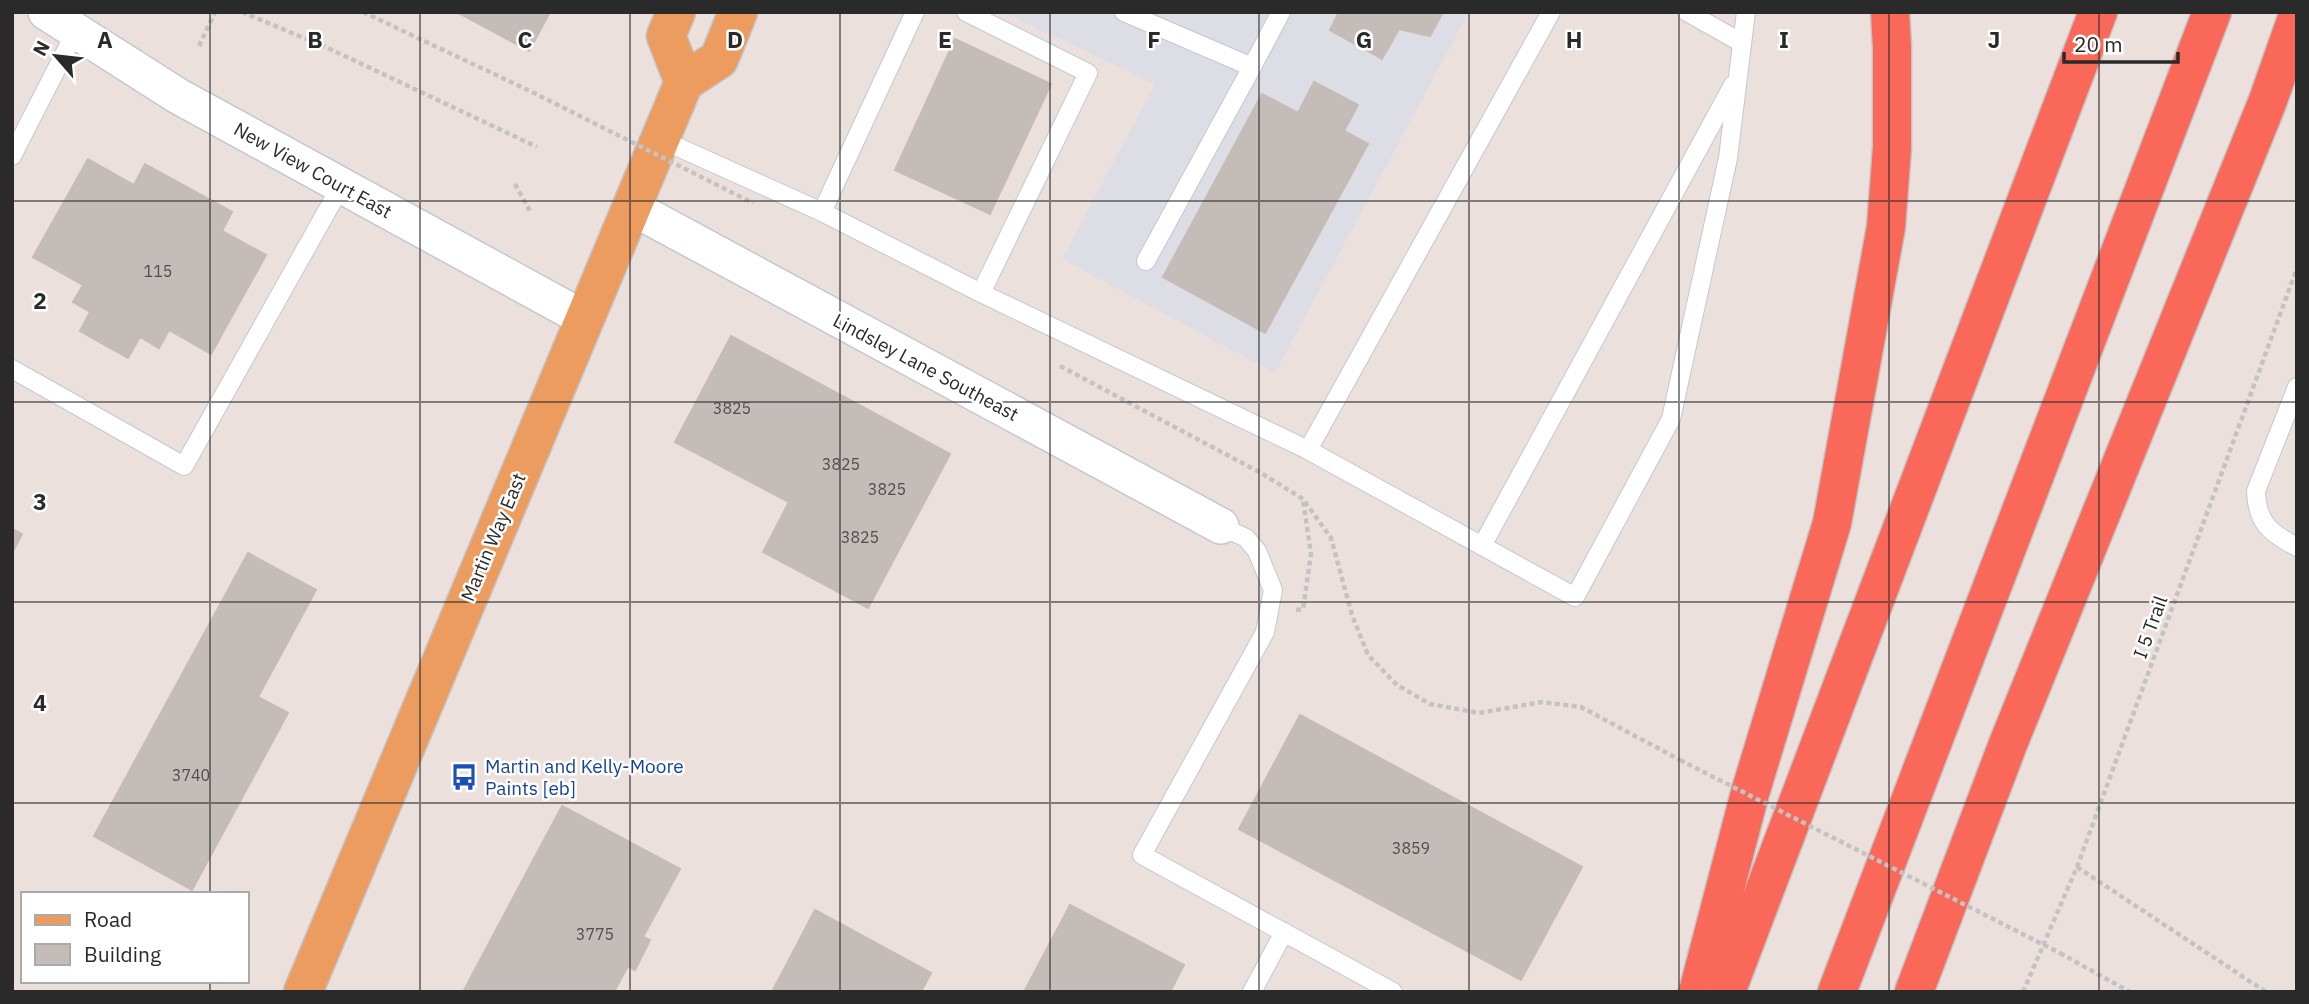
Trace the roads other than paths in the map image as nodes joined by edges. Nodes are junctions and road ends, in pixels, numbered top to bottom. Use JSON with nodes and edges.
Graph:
{"nodes":[{"id":1,"x":46,"y":12,"type":"edge"},
{"id":2,"x":676,"y":12,"type":"edge"},
{"id":3,"x":738,"y":12,"type":"edge"},
{"id":4,"x":915,"y":12,"type":"edge"},
{"id":5,"x":966,"y":12,"type":"edge"},
{"id":6,"x":1124,"y":12,"type":"edge"},
{"id":7,"x":1282,"y":12,"type":"edge"},
{"id":8,"x":1551,"y":12,"type":"edge"},
{"id":9,"x":1687,"y":12,"type":"edge"},
{"id":10,"x":1746,"y":12,"type":"edge"},
{"id":11,"x":1890,"y":12,"type":"edge"},
{"id":12,"x":2098,"y":12,"type":"edge"},
{"id":13,"x":2212,"y":12,"type":"edge"},
{"id":14,"x":2297,"y":18,"type":"edge"},
{"id":15,"x":76,"y":32,"type":"junction"},
{"id":16,"x":1742,"y":43,"type":"junction"},
{"id":17,"x":2297,"y":45,"type":"edge"},
{"id":18,"x":1252,"y":67,"type":"junction"},
{"id":19,"x":1739,"y":75,"type":"junction"},
{"id":20,"x":684,"y":82,"type":"junction"},
{"id":21,"x":2267,"y":103,"type":"junction"},
{"id":22,"x":660,"y":139,"type":"junction"},
{"id":23,"x":12,"y":156,"type":"edge"},
{"id":24,"x":341,"y":186,"type":"junction"},
{"id":25,"x":631,"y":207,"type":"junction"},
{"id":26,"x":822,"y":212,"type":"junction"},
{"id":27,"x":1146,"y":261,"type":"dead end"},
{"id":28,"x":981,"y":292,"type":"junction"},
{"id":29,"x":584,"y":319,"type":"junction"},
{"id":30,"x":12,"y":369,"type":"edge"},
{"id":31,"x":2297,"y":387,"type":"edge"},
{"id":32,"x":1308,"y":450,"type":"junction"},
{"id":33,"x":1221,"y":526,"type":"joint"},
{"id":34,"x":1482,"y":546,"type":"junction"},
{"id":35,"x":2297,"y":547,"type":"edge"},
{"id":36,"x":1284,"y":932,"type":"junction"},
{"id":37,"x":303,"y":992,"type":"edge"},
{"id":38,"x":1252,"y":992,"type":"edge"},
{"id":39,"x":1393,"y":992,"type":"edge"},
{"id":40,"x":1698,"y":992,"type":"edge"},
{"id":41,"x":1726,"y":992,"type":"edge"},
{"id":42,"x":1837,"y":992,"type":"edge"},
{"id":43,"x":1914,"y":992,"type":"edge"}],
"edges":[{"from":1,"to":15,"type":"street","name":"New View Court East"},
{"from":2,"to":20,"type":"main road"},
{"from":3,"to":20,"type":"main road"},
{"from":4,"to":26,"type":"lane"},
{"from":5,"to":28,"type":"lane"},
{"from":6,"to":18,"type":"lane"},
{"from":7,"to":18,"type":"lane"},
{"from":8,"to":32,"type":"lane"},
{"from":9,"to":16,"type":"lane"},
{"from":10,"to":16,"type":"lane"},
{"from":11,"to":40,"type":"highway"},
{"from":12,"to":41,"type":"highway"},
{"from":13,"to":42,"type":"highway"},
{"from":14,"to":21,"type":"highway"},
{"from":15,"to":23,"type":"lane"},
{"from":15,"to":24,"type":"street","name":"New View Court East"},
{"from":16,"to":19,"type":"lane"},
{"from":17,"to":21,"type":"highway"},
{"from":18,"to":27,"type":"lane"},
{"from":19,"to":34,"type":"lane"},
{"from":19,"to":34,"type":"lane"},
{"from":20,"to":22,"type":"main road","name":"Martin Way East"},
{"from":21,"to":43,"type":"highway"},
{"from":22,"to":25,"type":"main road","name":"Martin Way East"},
{"from":22,"to":26,"type":"lane"},
{"from":24,"to":29,"type":"street","name":"New View Court East"},
{"from":24,"to":30,"type":"lane"},
{"from":25,"to":29,"type":"main road","name":"Martin Way East"},
{"from":25,"to":33,"type":"street","name":"Lindsley Lane Southeast"},
{"from":26,"to":28,"type":"lane"},
{"from":28,"to":32,"type":"lane"},
{"from":29,"to":37,"type":"main road","name":"Martin Way East"},
{"from":31,"to":35,"type":"lane"},
{"from":32,"to":34,"type":"lane"},
{"from":33,"to":36,"type":"lane"},
{"from":36,"to":38,"type":"lane"},
{"from":36,"to":39,"type":"lane"}]}
